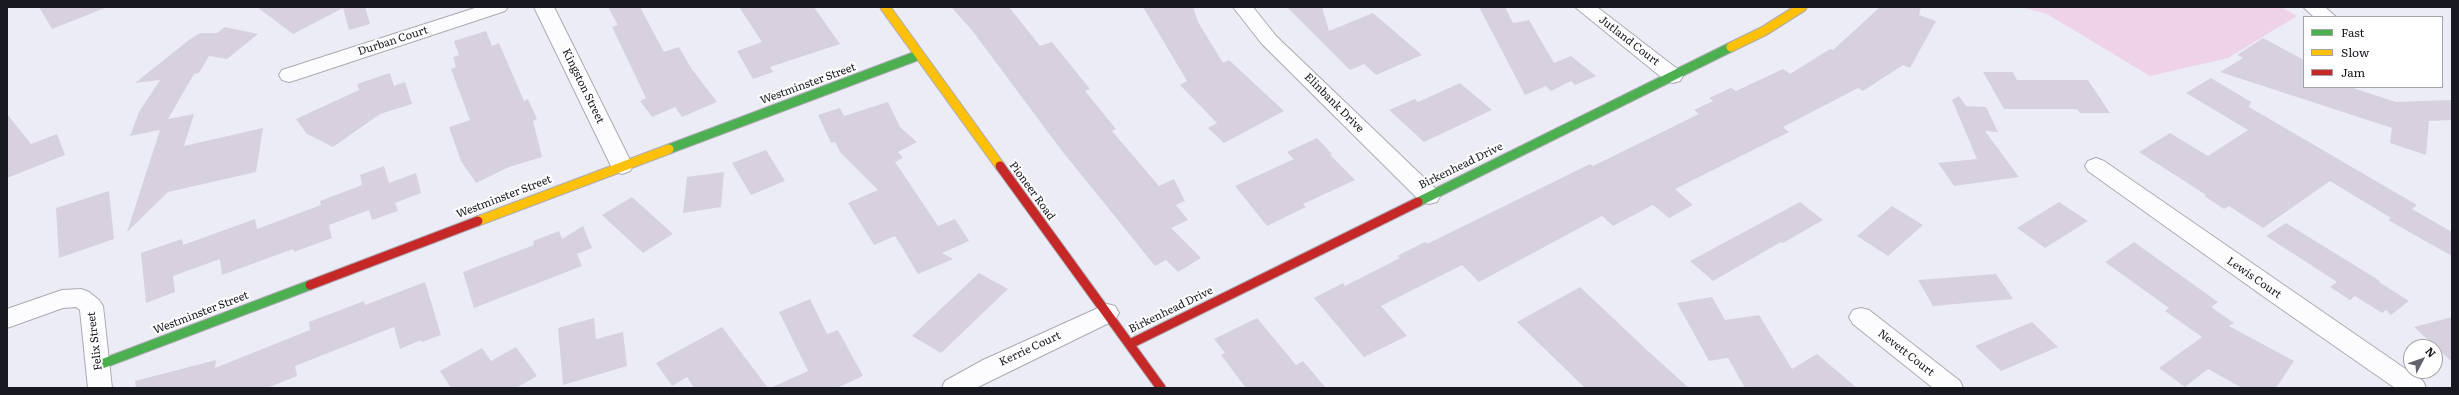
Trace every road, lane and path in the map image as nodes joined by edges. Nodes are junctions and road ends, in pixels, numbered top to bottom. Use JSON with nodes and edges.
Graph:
{"nodes":[{"id":1,"x":498,"y":7,"type":"edge"},
{"id":2,"x":544,"y":7,"type":"edge"},
{"id":3,"x":885,"y":7,"type":"edge"},
{"id":4,"x":1243,"y":7,"type":"edge"},
{"id":5,"x":1585,"y":7,"type":"edge"},
{"id":6,"x":1802,"y":7,"type":"edge"},
{"id":7,"x":2314,"y":7,"type":"edge"},
{"id":8,"x":2325,"y":16,"type":"edge"},
{"id":9,"x":919,"y":55,"type":"junction"},
{"id":10,"x":288,"y":75,"type":"dead end"},
{"id":11,"x":1673,"y":76,"type":"junction"},
{"id":12,"x":622,"y":166,"type":"junction"},
{"id":13,"x":2096,"y":166,"type":"dead end"},
{"id":14,"x":1428,"y":196,"type":"junction"},
{"id":15,"x":1107,"y":314,"type":"junction"},
{"id":16,"x":1860,"y":317,"type":"dead end"},
{"id":17,"x":7,"y":319,"type":"edge"},
{"id":18,"x":1130,"y":344,"type":"junction"},
{"id":19,"x":99,"y":376,"type":"edge"},
{"id":20,"x":954,"y":388,"type":"edge"},
{"id":21,"x":1161,"y":388,"type":"edge"},
{"id":22,"x":1951,"y":388,"type":"edge"},
{"id":23,"x":2414,"y":388,"type":"edge"}],
"edges":[{"from":1,"to":10,"type":"street","name":"Durban Court"},
{"from":2,"to":12,"type":"street","name":"Kingston Street"},
{"from":3,"to":9,"type":"street","name":"Pioneer Road"},
{"from":4,"to":14,"type":"street","name":"Elinbank Drive"},
{"from":5,"to":11,"type":"street","name":"Jutland Court"},
{"from":6,"to":11,"type":"street","name":"Birkenhead Drive"},
{"from":7,"to":8,"type":"street"},
{"from":9,"to":12,"type":"street","name":"Westminster Street"},
{"from":9,"to":15,"type":"street","name":"Pioneer Road"},
{"from":11,"to":14,"type":"street","name":"Birkenhead Drive"},
{"from":12,"to":19,"type":"street","name":"Westminster Street"},
{"from":13,"to":23,"type":"street","name":"Lewis Court"},
{"from":14,"to":18,"type":"street","name":"Birkenhead Drive"},
{"from":15,"to":18,"type":"street","name":"Pioneer Road"},
{"from":15,"to":20,"type":"street","name":"Kerrie Court"},
{"from":16,"to":22,"type":"street","name":"Nevett Court"},
{"from":17,"to":19,"type":"street","name":"Felix Street"},
{"from":18,"to":21,"type":"street","name":"Pioneer Road"}]}
